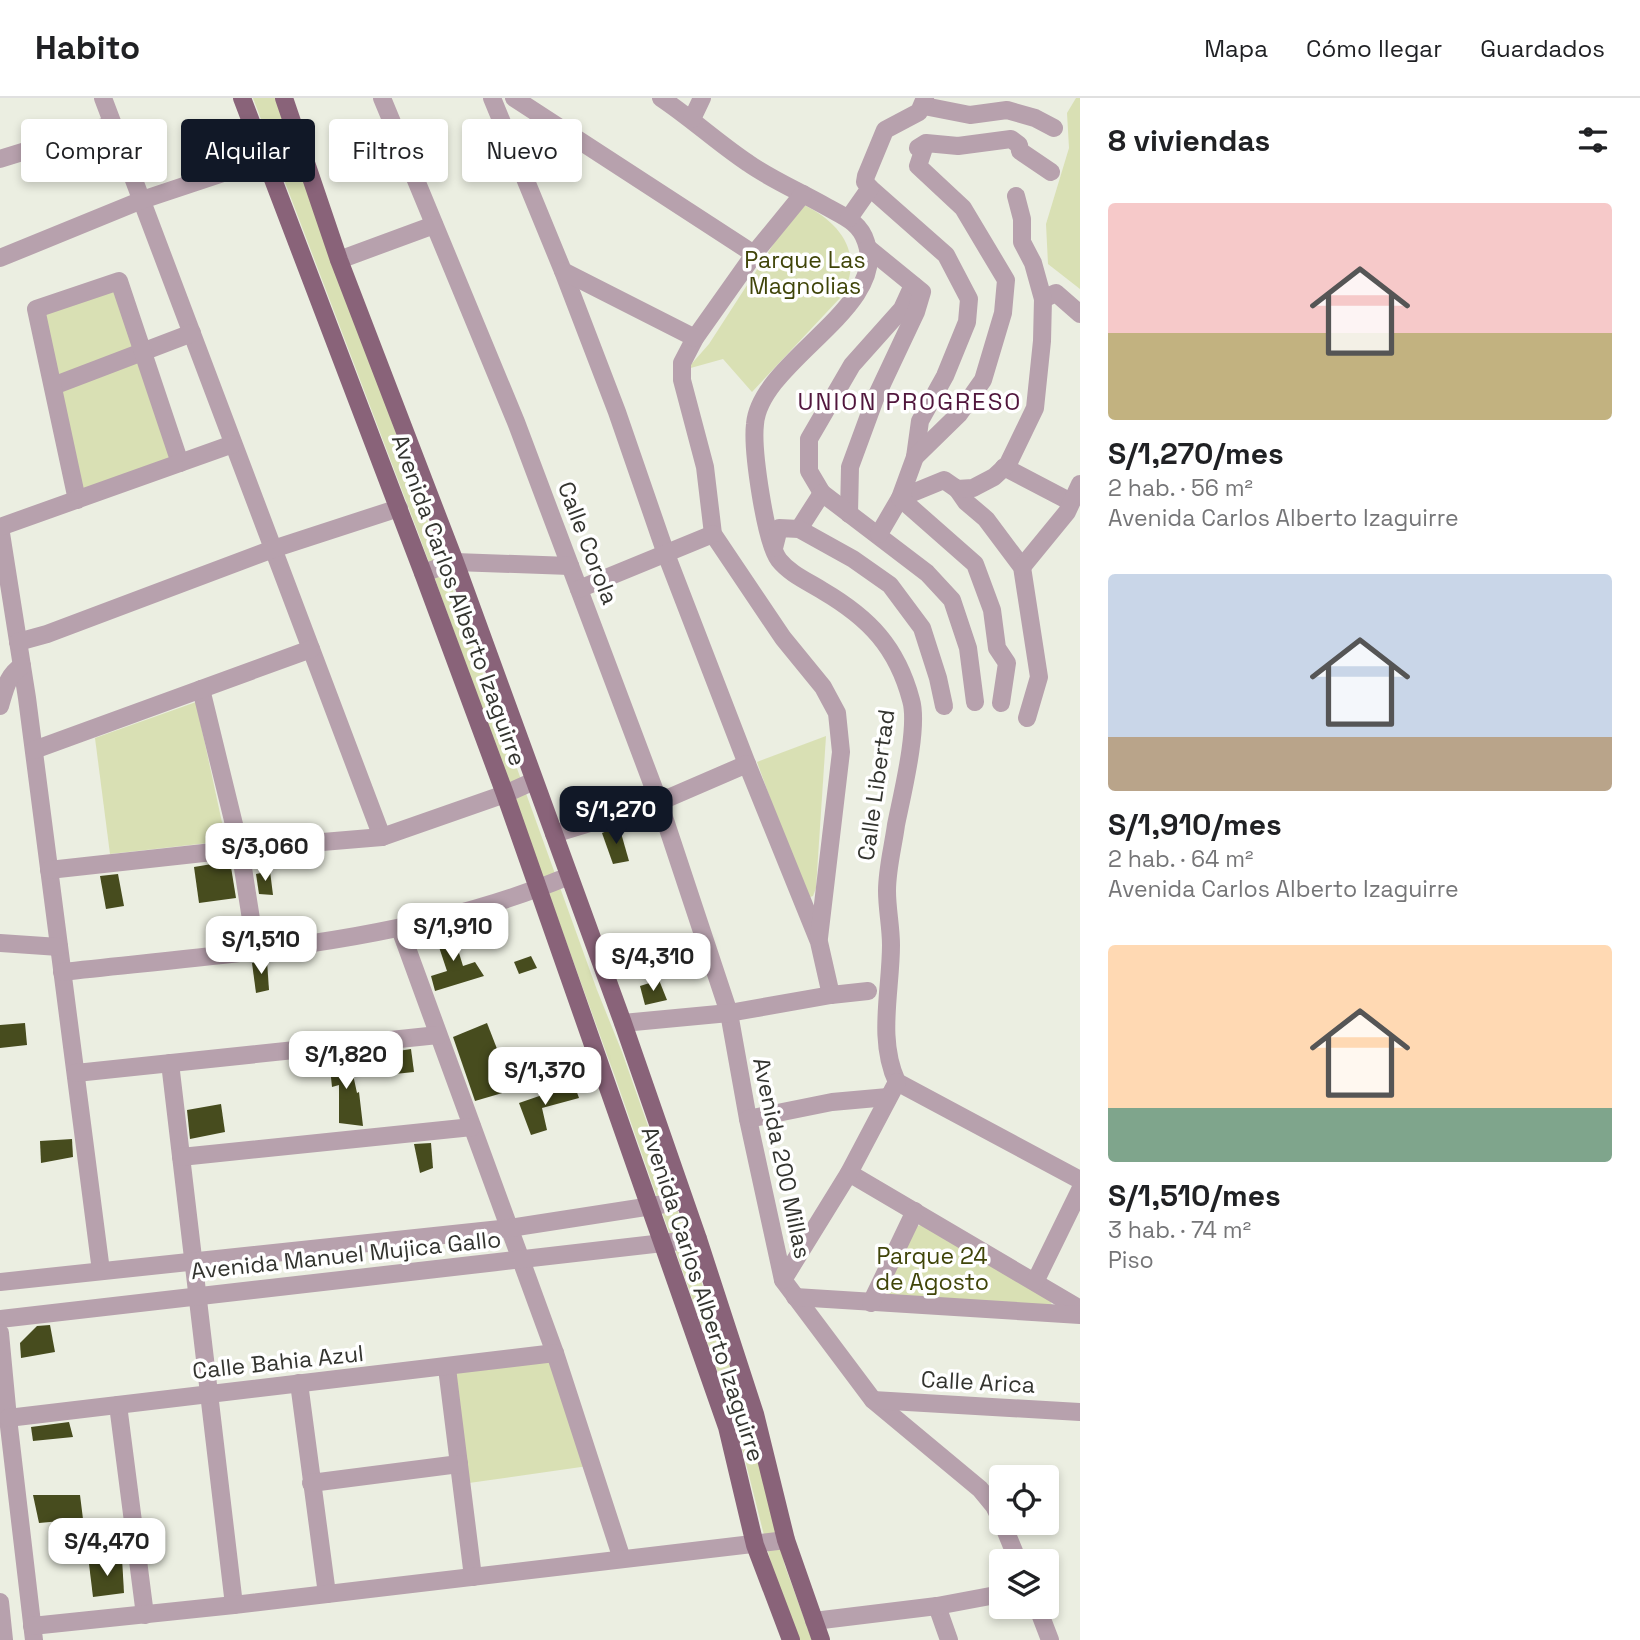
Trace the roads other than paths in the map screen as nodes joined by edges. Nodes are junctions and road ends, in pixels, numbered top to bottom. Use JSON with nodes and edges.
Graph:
{"nodes":[{"id":1,"x":103,"y":98,"type":"edge"},
{"id":2,"x":242,"y":98,"type":"edge"},
{"id":3,"x":284,"y":98,"type":"edge"},
{"id":4,"x":382,"y":98,"type":"edge"},
{"id":5,"x":492,"y":98,"type":"edge"},
{"id":6,"x":514,"y":98,"type":"edge"},
{"id":7,"x":660,"y":98,"type":"edge"},
{"id":8,"x":702,"y":98,"type":"edge"},
{"id":9,"x":924,"y":102,"type":"edge"},
{"id":10,"x":111,"y":119,"type":"edge"},
{"id":11,"x":250,"y":119,"type":"edge"},
{"id":12,"x":692,"y":119,"type":"junction"},
{"id":13,"x":1054,"y":128,"type":"dead end"},
{"id":14,"x":21,"y":152,"type":"edge"},
{"id":15,"x":0,"y":159,"type":"edge"},
{"id":16,"x":1051,"y":172,"type":"dead end"},
{"id":17,"x":135,"y":182,"type":"edge"},
{"id":18,"x":198,"y":182,"type":"edge"},
{"id":19,"x":274,"y":182,"type":"edge"},
{"id":20,"x":870,"y":188,"type":"junction"},
{"id":21,"x":803,"y":194,"type":"junction"},
{"id":22,"x":1016,"y":196,"type":"dead end"},
{"id":23,"x":142,"y":201,"type":"junction"},
{"id":24,"x":849,"y":218,"type":"junction"},
{"id":25,"x":434,"y":225,"type":"junction"},
{"id":26,"x":868,"y":248,"type":"junction"},
{"id":27,"x":754,"y":254,"type":"junction"},
{"id":28,"x":0,"y":258,"type":"edge"},
{"id":29,"x":340,"y":260,"type":"junction"},
{"id":30,"x":563,"y":271,"type":"junction"},
{"id":31,"x":913,"y":285,"type":"junction"},
{"id":32,"x":1043,"y":299,"type":"junction"},
{"id":33,"x":1080,"y":314,"type":"edge"},
{"id":34,"x":192,"y":333,"type":"junction"},
{"id":35,"x":695,"y":338,"type":"junction"},
{"id":36,"x":142,"y":352,"type":"junction"},
{"id":37,"x":53,"y":386,"type":"junction"},
{"id":38,"x":233,"y":444,"type":"junction"},
{"id":39,"x":915,"y":457,"type":"junction"},
{"id":40,"x":180,"y":463,"type":"junction"},
{"id":41,"x":1004,"y":467,"type":"junction"},
{"id":42,"x":1080,"y":484,"type":"edge"},
{"id":43,"x":957,"y":489,"type":"junction"},
{"id":44,"x":822,"y":493,"type":"junction"},
{"id":45,"x":900,"y":498,"type":"junction"},
{"id":46,"x":77,"y":500,"type":"junction"},
{"id":47,"x":1071,"y":502,"type":"junction"},
{"id":48,"x":399,"y":508,"type":"junction"},
{"id":49,"x":849,"y":514,"type":"junction"},
{"id":50,"x":0,"y":527,"type":"edge"},
{"id":51,"x":799,"y":529,"type":"junction"},
{"id":52,"x":713,"y":534,"type":"junction"},
{"id":53,"x":879,"y":534,"type":"junction"},
{"id":54,"x":774,"y":548,"type":"junction"},
{"id":55,"x":273,"y":549,"type":"junction"},
{"id":56,"x":666,"y":554,"type":"junction"},
{"id":57,"x":455,"y":562,"type":"junction"},
{"id":58,"x":570,"y":566,"type":"junction"},
{"id":59,"x":1022,"y":567,"type":"junction"},
{"id":60,"x":423,"y":573,"type":"junction"},
{"id":61,"x":579,"y":589,"type":"junction"},
{"id":62,"x":18,"y":642,"type":"junction"},
{"id":63,"x":311,"y":649,"type":"junction"},
{"id":64,"x":22,"y":666,"type":"junction"},
{"id":65,"x":201,"y":690,"type":"junction"},
{"id":66,"x":975,"y":702,"type":"dead end"},
{"id":67,"x":1001,"y":704,"type":"dead end"},
{"id":68,"x":0,"y":706,"type":"edge"},
{"id":69,"x":944,"y":706,"type":"dead end"},
{"id":70,"x":1027,"y":718,"type":"dead end"},
{"id":71,"x":34,"y":750,"type":"junction"},
{"id":72,"x":747,"y":764,"type":"junction"},
{"id":73,"x":534,"y":781,"type":"junction"},
{"id":74,"x":505,"y":794,"type":"junction"},
{"id":75,"x":659,"y":802,"type":"junction"},
{"id":76,"x":554,"y":834,"type":"junction"},
{"id":77,"x":382,"y":837,"type":"junction"},
{"id":78,"x":240,"y":849,"type":"junction"},
{"id":79,"x":49,"y":870,"type":"junction"},
{"id":80,"x":569,"y":876,"type":"junction"},
{"id":81,"x":538,"y":889,"type":"junction"},
{"id":82,"x":400,"y":929,"type":"junction"},
{"id":83,"x":818,"y":942,"type":"junction"},
{"id":84,"x":0,"y":943,"type":"edge"},
{"id":85,"x":59,"y":947,"type":"junction"},
{"id":86,"x":256,"y":951,"type":"junction"},
{"id":87,"x":62,"y":972,"type":"junction"},
{"id":88,"x":868,"y":991,"type":"dead end"},
{"id":89,"x":831,"y":995,"type":"junction"},
{"id":90,"x":729,"y":1013,"type":"junction"},
{"id":91,"x":623,"y":1023,"type":"junction"},
{"id":92,"x":438,"y":1035,"type":"junction"},
{"id":93,"x":170,"y":1063,"type":"junction"},
{"id":94,"x":76,"y":1073,"type":"junction"},
{"id":95,"x":893,"y":1089,"type":"junction"},
{"id":96,"x":748,"y":1119,"type":"junction"},
{"id":97,"x":472,"y":1127,"type":"junction"},
{"id":98,"x":181,"y":1157,"type":"junction"},
{"id":99,"x":849,"y":1173,"type":"junction"},
{"id":100,"x":1080,"y":1180,"type":"edge"},
{"id":101,"x":1080,"y":1190,"type":"edge"},
{"id":102,"x":684,"y":1201,"type":"junction"},
{"id":103,"x":650,"y":1207,"type":"junction"},
{"id":104,"x":915,"y":1211,"type":"junction"},
{"id":105,"x":510,"y":1228,"type":"junction"},
{"id":106,"x":698,"y":1240,"type":"junction"},
{"id":107,"x":664,"y":1244,"type":"junction"},
{"id":108,"x":193,"y":1260,"type":"junction"},
{"id":109,"x":521,"y":1260,"type":"junction"},
{"id":110,"x":101,"y":1271,"type":"junction"},
{"id":111,"x":783,"y":1280,"type":"junction"},
{"id":112,"x":0,"y":1282,"type":"edge"},
{"id":113,"x":1035,"y":1282,"type":"junction"},
{"id":114,"x":197,"y":1296,"type":"junction"},
{"id":115,"x":795,"y":1297,"type":"junction"},
{"id":116,"x":871,"y":1303,"type":"junction"},
{"id":117,"x":1080,"y":1308,"type":"edge"},
{"id":118,"x":1080,"y":1315,"type":"edge"},
{"id":119,"x":0,"y":1319,"type":"edge"},
{"id":120,"x":0,"y":1333,"type":"edge"},
{"id":121,"x":555,"y":1353,"type":"junction"},
{"id":122,"x":447,"y":1368,"type":"junction"},
{"id":123,"x":299,"y":1383,"type":"junction"},
{"id":124,"x":209,"y":1394,"type":"junction"},
{"id":125,"x":873,"y":1400,"type":"junction"},
{"id":126,"x":118,"y":1405,"type":"junction"},
{"id":127,"x":1080,"y":1412,"type":"edge"},
{"id":128,"x":8,"y":1418,"type":"junction"},
{"id":129,"x":458,"y":1464,"type":"junction"},
{"id":130,"x":311,"y":1483,"type":"junction"},
{"id":131,"x":989,"y":1500,"type":"edge"},
{"id":132,"x":786,"y":1540,"type":"junction"},
{"id":133,"x":755,"y":1545,"type":"junction"},
{"id":134,"x":622,"y":1559,"type":"junction"},
{"id":135,"x":473,"y":1577,"type":"junction"},
{"id":136,"x":327,"y":1594,"type":"junction"},
{"id":137,"x":989,"y":1596,"type":"edge"},
{"id":138,"x":0,"y":1602,"type":"edge"},
{"id":139,"x":234,"y":1605,"type":"junction"},
{"id":140,"x":937,"y":1606,"type":"junction"},
{"id":141,"x":145,"y":1615,"type":"junction"},
{"id":142,"x":1042,"y":1619,"type":"edge"},
{"id":143,"x":814,"y":1621,"type":"junction"},
{"id":144,"x":33,"y":1633,"type":"edge"},
{"id":145,"x":4,"y":1640,"type":"edge"},
{"id":146,"x":791,"y":1640,"type":"edge"},
{"id":147,"x":821,"y":1640,"type":"edge"},
{"id":148,"x":949,"y":1640,"type":"edge"},
{"id":149,"x":1050,"y":1640,"type":"edge"}],
"edges":[{"from":1,"to":10,"type":"street"},
{"from":2,"to":11,"type":"main road","name":"Avenida Carlos Alberto Izaguirre"},
{"from":3,"to":29,"type":"main road","name":"Avenida Carlos Alberto Izaguirre"},
{"from":4,"to":25,"type":"street","name":"Calle Corola"},
{"from":5,"to":30,"type":"street"},
{"from":6,"to":27,"type":"street"},
{"from":7,"to":12,"type":"street"},
{"from":8,"to":12,"type":"street"},
{"from":9,"to":13,"type":"street"},
{"from":9,"to":20,"type":"street"},
{"from":12,"to":21,"type":"street"},
{"from":14,"to":15,"type":"street"},
{"from":16,"to":39,"type":"street"},
{"from":17,"to":23,"type":"street"},
{"from":18,"to":23,"type":"street"},
{"from":19,"to":48,"type":"main road","name":"Avenida Carlos Alberto Izaguirre"},
{"from":20,"to":24,"type":"street"},
{"from":20,"to":39,"type":"street"},
{"from":21,"to":24,"type":"street"},
{"from":21,"to":27,"type":"street"},
{"from":22,"to":32,"type":"street"},
{"from":23,"to":28,"type":"street"},
{"from":23,"to":34,"type":"street"},
{"from":24,"to":26,"type":"street"},
{"from":25,"to":29,"type":"street"},
{"from":25,"to":58,"type":"street","name":"Calle Corola"},
{"from":26,"to":31,"type":"street"},
{"from":26,"to":54,"type":"street","name":"Calle Libertad"},
{"from":27,"to":35,"type":"street"},
{"from":29,"to":57,"type":"main road","name":"Avenida Carlos Alberto Izaguirre"},
{"from":30,"to":35,"type":"street"},
{"from":30,"to":56,"type":"street"},
{"from":31,"to":44,"type":"street"},
{"from":31,"to":49,"type":"street"},
{"from":32,"to":33,"type":"street"},
{"from":32,"to":41,"type":"street"},
{"from":34,"to":36,"type":"street"},
{"from":34,"to":38,"type":"street"},
{"from":35,"to":52,"type":"street"},
{"from":36,"to":37,"type":"street"},
{"from":36,"to":37,"type":"street"},
{"from":36,"to":40,"type":"street"},
{"from":37,"to":46,"type":"street"},
{"from":38,"to":40,"type":"street"},
{"from":38,"to":55,"type":"street"},
{"from":39,"to":45,"type":"street"},
{"from":40,"to":46,"type":"street"},
{"from":41,"to":43,"type":"street"},
{"from":41,"to":47,"type":"street"},
{"from":42,"to":47,"type":"street"},
{"from":43,"to":45,"type":"street"},
{"from":43,"to":59,"type":"street"},
{"from":44,"to":49,"type":"street"},
{"from":44,"to":51,"type":"street"},
{"from":45,"to":53,"type":"street"},
{"from":45,"to":67,"type":"street"},
{"from":46,"to":50,"type":"street"},
{"from":47,"to":59,"type":"street"},
{"from":48,"to":55,"type":"street"},
{"from":48,"to":60,"type":"main road","name":"Avenida Carlos Alberto Izaguirre"},
{"from":49,"to":53,"type":"street"},
{"from":50,"to":62,"type":"street"},
{"from":51,"to":54,"type":"street"},
{"from":51,"to":69,"type":"street"},
{"from":52,"to":56,"type":"street"},
{"from":52,"to":83,"type":"street"},
{"from":53,"to":66,"type":"street"},
{"from":54,"to":95,"type":"street","name":"Calle Libertad"},
{"from":55,"to":62,"type":"street"},
{"from":55,"to":63,"type":"street"},
{"from":56,"to":61,"type":"street"},
{"from":56,"to":72,"type":"street"},
{"from":57,"to":58,"type":"street"},
{"from":57,"to":60,"type":"street"},
{"from":57,"to":73,"type":"main road","name":"Avenida Carlos Alberto Izaguirre"},
{"from":58,"to":61,"type":"street","name":"Calle Corola"},
{"from":59,"to":70,"type":"street"},
{"from":60,"to":74,"type":"main road","name":"Avenida Carlos Alberto Izaguirre"},
{"from":61,"to":75,"type":"street","name":"Calle Corola"},
{"from":62,"to":64,"type":"street"},
{"from":63,"to":65,"type":"street"},
{"from":63,"to":77,"type":"street"},
{"from":64,"to":68,"type":"street"},
{"from":64,"to":71,"type":"street"},
{"from":65,"to":71,"type":"street"},
{"from":65,"to":78,"type":"street"},
{"from":71,"to":79,"type":"street"},
{"from":72,"to":75,"type":"street"},
{"from":72,"to":83,"type":"street"},
{"from":73,"to":74,"type":"street"},
{"from":73,"to":76,"type":"main road","name":"Avenida Carlos Alberto Izaguirre"},
{"from":74,"to":77,"type":"street"},
{"from":74,"to":81,"type":"main road","name":"Avenida Carlos Alberto Izaguirre"},
{"from":75,"to":76,"type":"street"},
{"from":75,"to":90,"type":"street","name":"Calle Corola"},
{"from":76,"to":80,"type":"main road","name":"Avenida Carlos Alberto Izaguirre"},
{"from":77,"to":78,"type":"street"},
{"from":78,"to":79,"type":"street"},
{"from":78,"to":86,"type":"street"},
{"from":79,"to":85,"type":"street"},
{"from":80,"to":81,"type":"street"},
{"from":80,"to":91,"type":"main road","name":"Avenida Carlos Alberto Izaguirre"},
{"from":81,"to":82,"type":"street"},
{"from":81,"to":103,"type":"main road","name":"Avenida Carlos Alberto Izaguirre"},
{"from":82,"to":86,"type":"street"},
{"from":82,"to":92,"type":"street"},
{"from":83,"to":89,"type":"street"},
{"from":84,"to":85,"type":"street"},
{"from":85,"to":87,"type":"street"},
{"from":86,"to":87,"type":"street"},
{"from":87,"to":94,"type":"street"},
{"from":88,"to":89,"type":"street"},
{"from":89,"to":90,"type":"street"},
{"from":90,"to":91,"type":"street"},
{"from":90,"to":96,"type":"street","name":"Avenida 200 Millas"},
{"from":91,"to":102,"type":"main road","name":"Avenida Carlos Alberto Izaguirre"},
{"from":92,"to":93,"type":"street"},
{"from":92,"to":97,"type":"street"},
{"from":93,"to":94,"type":"street"},
{"from":93,"to":98,"type":"street"},
{"from":94,"to":110,"type":"street"},
{"from":95,"to":96,"type":"street"},
{"from":95,"to":99,"type":"street"},
{"from":95,"to":100,"type":"street"},
{"from":96,"to":111,"type":"street","name":"Avenida 200 Millas"},
{"from":97,"to":98,"type":"street"},
{"from":97,"to":105,"type":"street"},
{"from":98,"to":108,"type":"street"},
{"from":99,"to":104,"type":"street"},
{"from":99,"to":111,"type":"street"},
{"from":101,"to":113,"type":"street"},
{"from":102,"to":103,"type":"street","name":"Avenida Manuel Mujica Gallo"},
{"from":102,"to":106,"type":"main road","name":"Avenida Carlos Alberto Izaguirre"},
{"from":103,"to":105,"type":"street","name":"Avenida Manuel Mujica Gallo"},
{"from":103,"to":107,"type":"main road","name":"Avenida Carlos Alberto Izaguirre"},
{"from":104,"to":113,"type":"street"},
{"from":104,"to":116,"type":"street"},
{"from":105,"to":108,"type":"street","name":"Avenida Manuel Mujica Gallo"},
{"from":105,"to":109,"type":"street"},
{"from":106,"to":107,"type":"street","name":"Avenida Manuel Mujica Gallo"},
{"from":106,"to":132,"type":"main road","name":"Avenida Carlos Alberto Izaguirre"},
{"from":107,"to":109,"type":"street","name":"Avenida Manuel Mujica Gallo"},
{"from":107,"to":133,"type":"main road","name":"Avenida Carlos Alberto Izaguirre"},
{"from":108,"to":110,"type":"street","name":"Avenida Manuel Mujica Gallo"},
{"from":108,"to":114,"type":"street"},
{"from":109,"to":114,"type":"street","name":"Avenida Manuel Mujica Gallo"},
{"from":109,"to":121,"type":"street"},
{"from":110,"to":112,"type":"street","name":"Avenida Manuel Mujica Gallo"},
{"from":111,"to":115,"type":"street","name":"Avenida 200 Millas"},
{"from":113,"to":117,"type":"street"},
{"from":114,"to":119,"type":"street","name":"Avenida Manuel Mujica Gallo"},
{"from":114,"to":124,"type":"street"},
{"from":115,"to":116,"type":"street"},
{"from":115,"to":125,"type":"street","name":"Avenida 200 Millas"},
{"from":116,"to":118,"type":"street"},
{"from":120,"to":128,"type":"street"},
{"from":121,"to":122,"type":"street","name":"Calle Bahia Azul"},
{"from":121,"to":134,"type":"street"},
{"from":122,"to":123,"type":"street","name":"Calle Bahia Azul"},
{"from":122,"to":129,"type":"street"},
{"from":123,"to":124,"type":"street","name":"Calle Bahia Azul"},
{"from":123,"to":130,"type":"street"},
{"from":124,"to":126,"type":"street","name":"Calle Bahia Azul"},
{"from":124,"to":139,"type":"street"},
{"from":125,"to":127,"type":"street","name":"Calle Arica"},
{"from":125,"to":131,"type":"street","name":"Avenida 200 Millas"},
{"from":126,"to":128,"type":"street","name":"Calle Bahia Azul"},
{"from":126,"to":141,"type":"street"},
{"from":128,"to":144,"type":"street"},
{"from":129,"to":130,"type":"street"},
{"from":129,"to":135,"type":"street"},
{"from":130,"to":136,"type":"street"},
{"from":132,"to":133,"type":"street"},
{"from":132,"to":143,"type":"main road","name":"Avenida Carlos Alberto Izaguirre"},
{"from":133,"to":134,"type":"street"},
{"from":133,"to":146,"type":"main road","name":"Avenida Carlos Alberto Izaguirre"},
{"from":134,"to":135,"type":"street"},
{"from":135,"to":136,"type":"street"},
{"from":136,"to":139,"type":"street"},
{"from":137,"to":140,"type":"street"},
{"from":138,"to":145,"type":"street"},
{"from":139,"to":141,"type":"street"},
{"from":140,"to":143,"type":"street"},
{"from":140,"to":148,"type":"street"},
{"from":141,"to":144,"type":"street"},
{"from":142,"to":149,"type":"street"},
{"from":143,"to":147,"type":"main road","name":"Avenida Carlos Alberto Izaguirre"}]}
